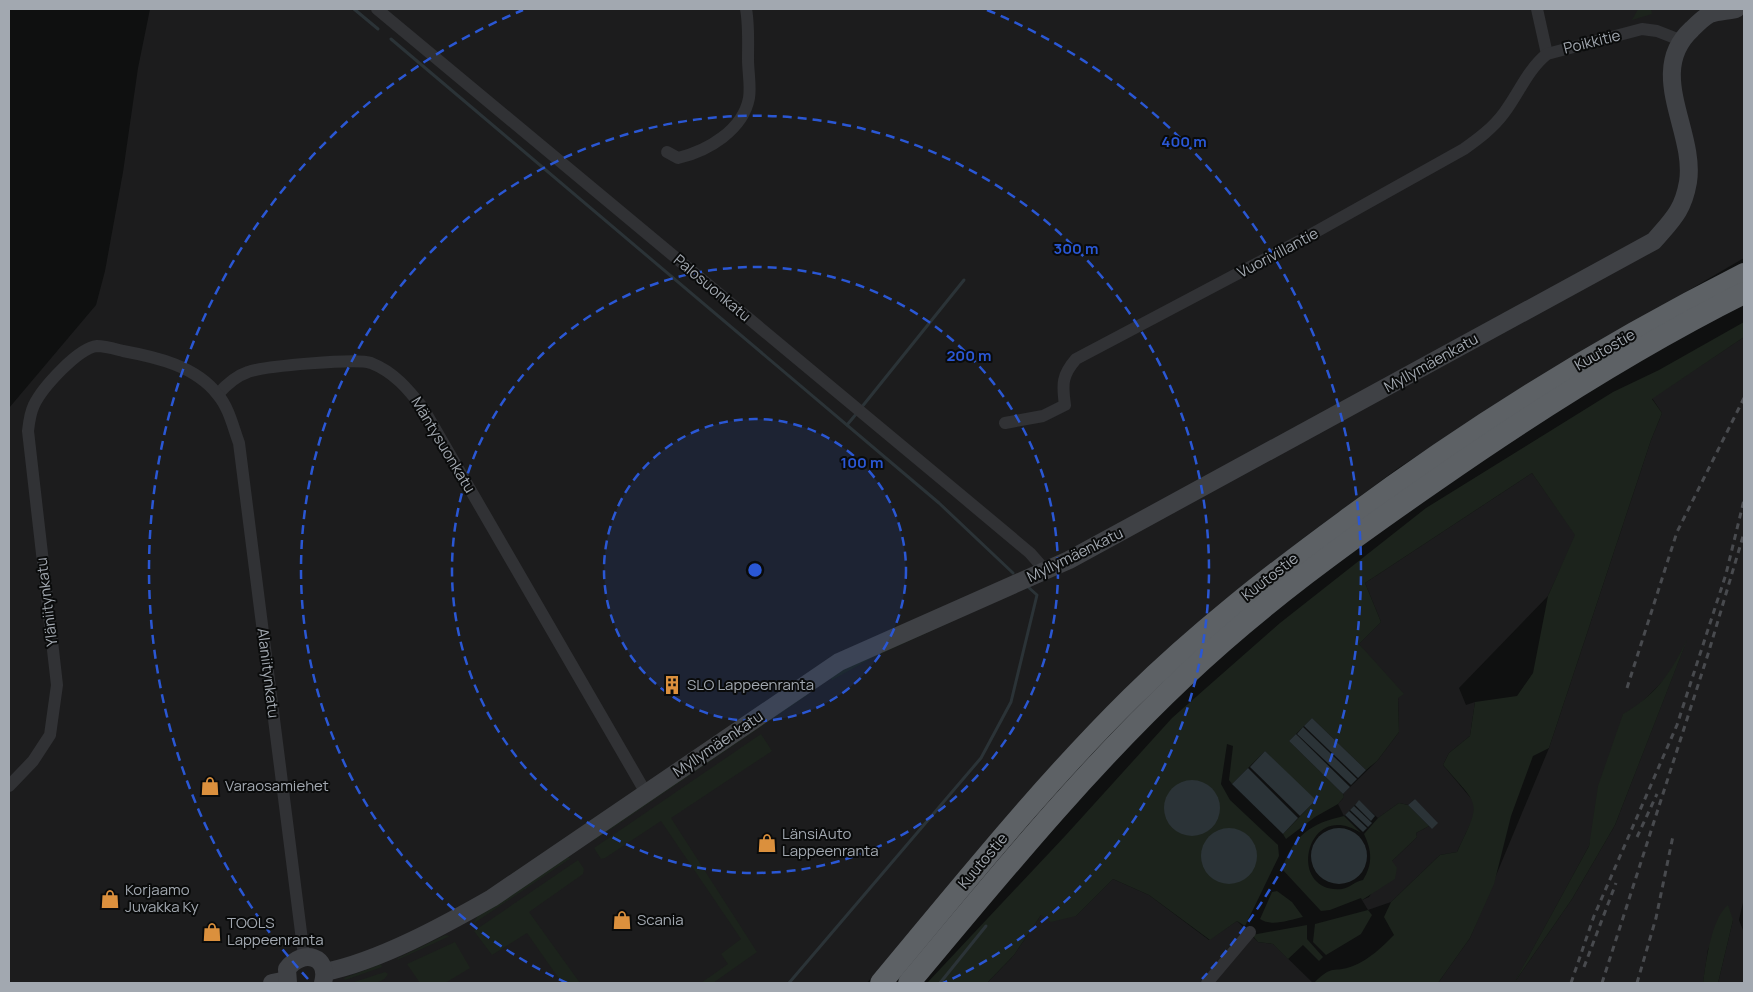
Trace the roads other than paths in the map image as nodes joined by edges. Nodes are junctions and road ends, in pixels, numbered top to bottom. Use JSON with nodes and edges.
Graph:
{"nodes":[{"id":1,"x":377,"y":9,"type":"edge"},
{"id":2,"x":746,"y":9,"type":"edge"},
{"id":3,"x":1537,"y":9,"type":"edge"},
{"id":4,"x":1736,"y":9,"type":"edge"},
{"id":5,"x":1678,"y":45,"type":"junction"},
{"id":6,"x":1547,"y":54,"type":"junction"},
{"id":7,"x":667,"y":152,"type":"dead end"},
{"id":8,"x":1744,"y":274,"type":"edge"},
{"id":9,"x":1740,"y":295,"type":"edge"},
{"id":10,"x":218,"y":394,"type":"junction"},
{"id":11,"x":1006,"y":423,"type":"dead end"},
{"id":12,"x":1045,"y":570,"type":"junction"},
{"id":13,"x":9,"y":786,"type":"edge"},
{"id":14,"x":646,"y":793,"type":"junction"},
{"id":15,"x":1250,"y":932,"type":"dead end"},
{"id":16,"x":304,"y":956,"type":"junction"},
{"id":17,"x":324,"y":978,"type":"edge"},
{"id":18,"x":282,"y":982,"type":"edge"},
{"id":19,"x":881,"y":983,"type":"edge"},
{"id":20,"x":909,"y":983,"type":"edge"},
{"id":21,"x":1206,"y":983,"type":"edge"}],
"edges":[{"from":1,"to":12,"type":"street","name":"Palosuonkatu"},
{"from":2,"to":7,"type":"street"},
{"from":3,"to":6,"type":"street","name":"Poikkitie"},
{"from":4,"to":5,"type":"main road"},
{"from":5,"to":6,"type":"street","name":"Poikkitie"},
{"from":5,"to":12,"type":"main road","name":"Myllymäenkatu"},
{"from":6,"to":11,"type":"street","name":"Vuorivillantie"},
{"from":8,"to":19,"type":"highway","name":"Kuutostie"},
{"from":9,"to":20,"type":"highway","name":"Kuutostie"},
{"from":10,"to":13,"type":"street","name":"Yläniitynkatu"},
{"from":10,"to":14,"type":"street","name":"Mäntysuonkatu"},
{"from":10,"to":16,"type":"street","name":"Alaniitynkatu"},
{"from":12,"to":14,"type":"main road","name":"Myllymäenkatu"},
{"from":14,"to":17,"type":"main road","name":"Myllymäenkatu"},
{"from":15,"to":21,"type":"street"},
{"from":16,"to":17,"type":"main road"},
{"from":16,"to":18,"type":"main road"}]}
